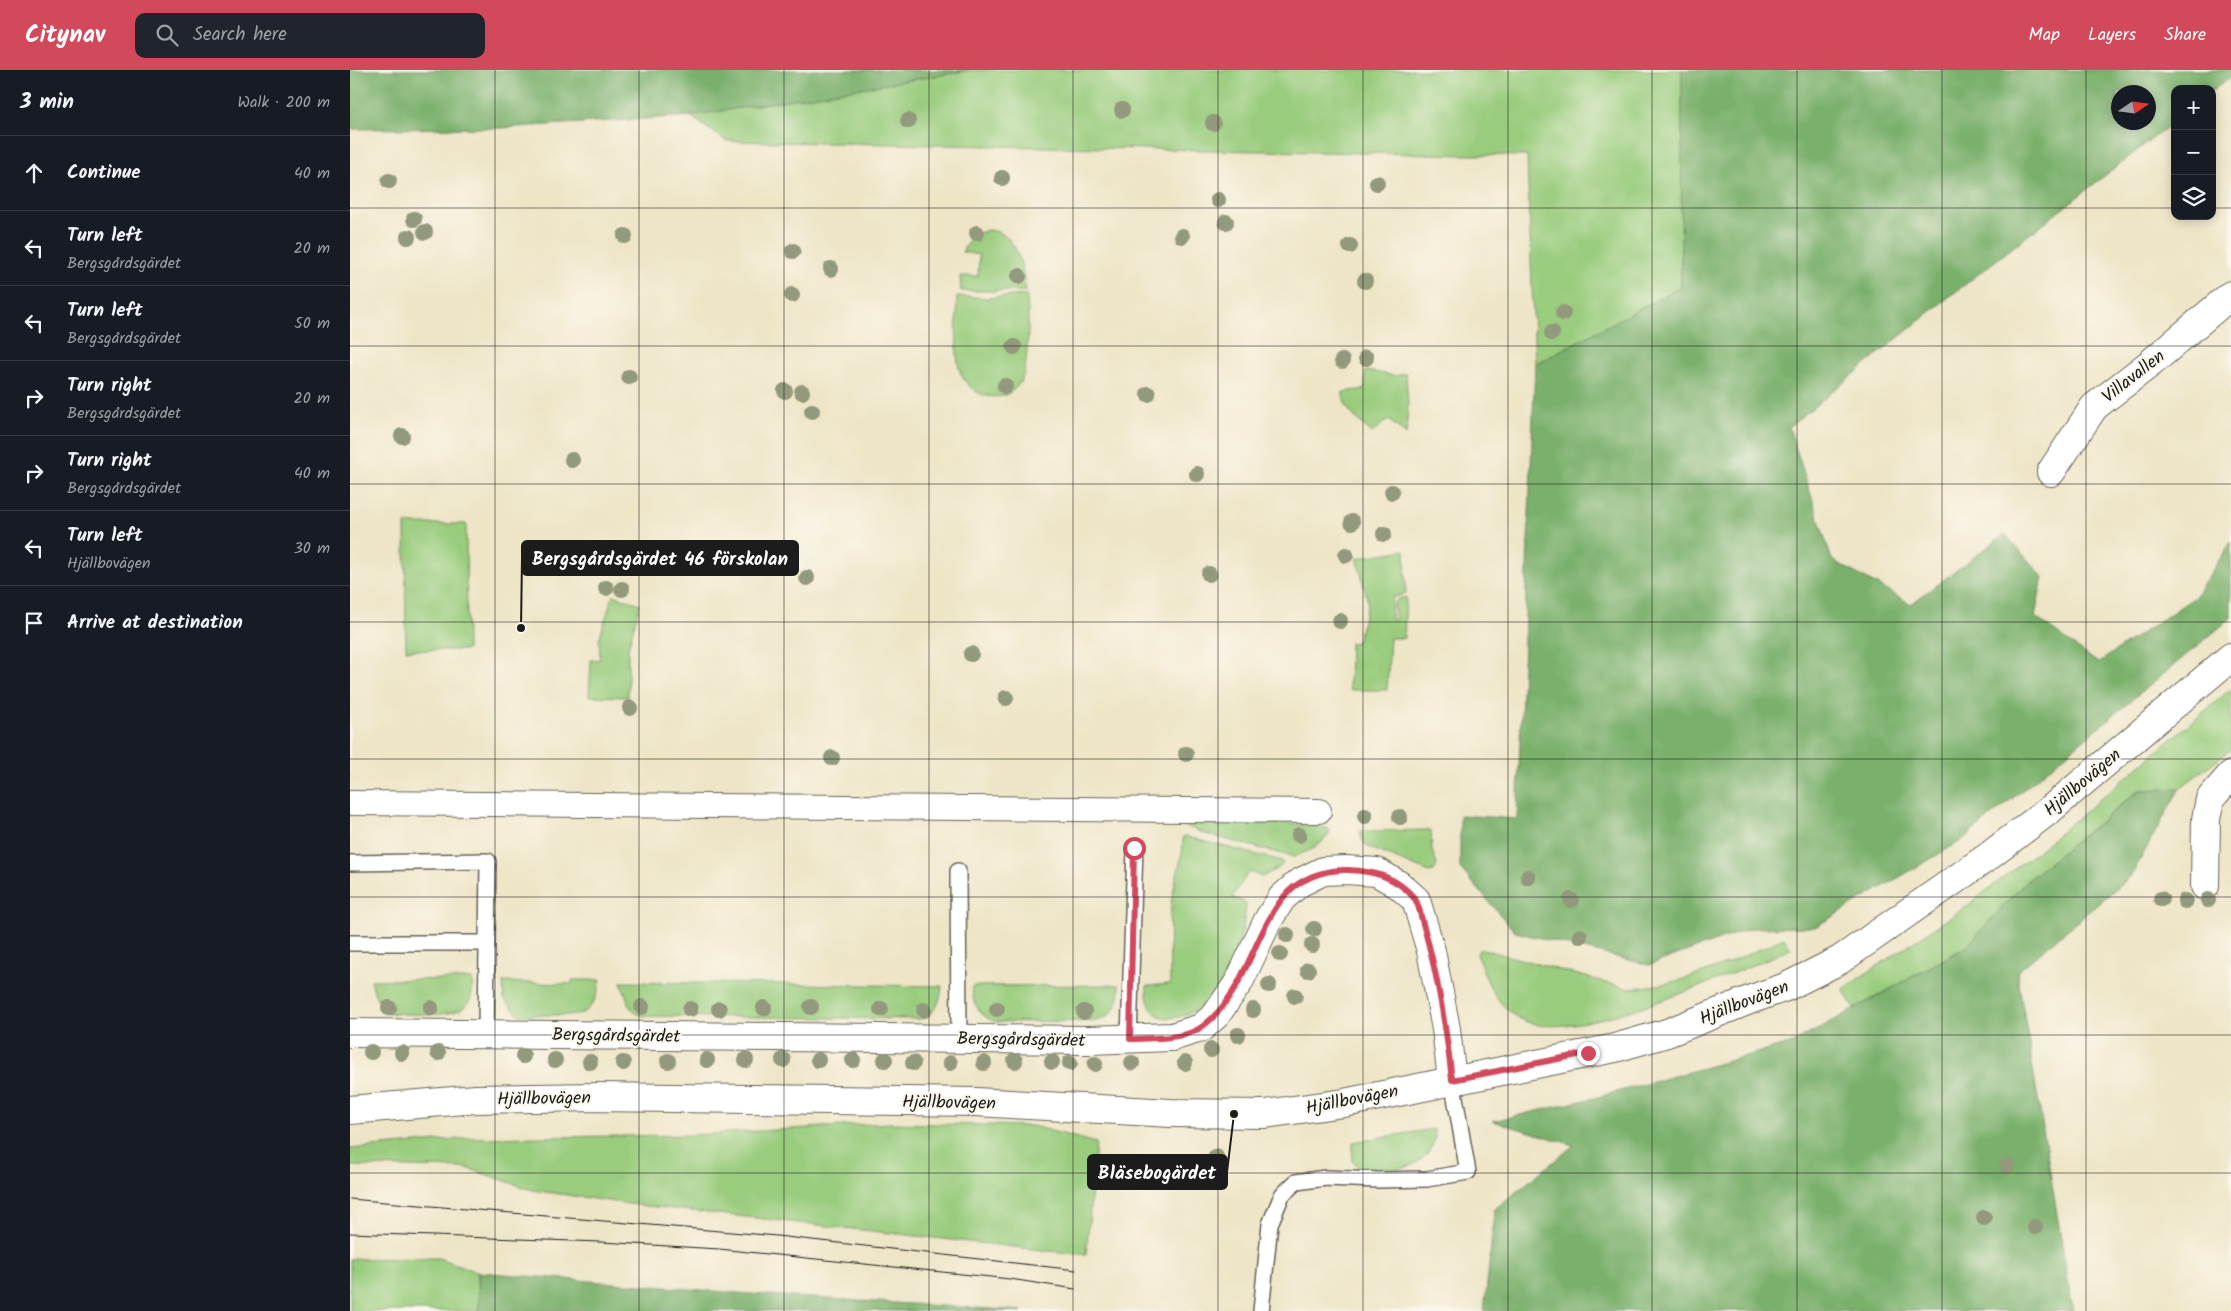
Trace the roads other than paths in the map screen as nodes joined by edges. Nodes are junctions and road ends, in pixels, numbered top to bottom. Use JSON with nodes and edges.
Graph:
{"nodes":[{"id":1,"x":2231,"y":294,"type":"edge"},
{"id":2,"x":2051,"y":472,"type":"dead end"},
{"id":3,"x":2231,"y":657,"type":"edge"},
{"id":4,"x":2231,"y":775,"type":"edge"},
{"id":5,"x":350,"y":803,"type":"edge"},
{"id":6,"x":1319,"y":811,"type":"dead end"},
{"id":7,"x":1134,"y":848,"type":"dead end"},
{"id":8,"x":350,"y":862,"type":"edge"},
{"id":9,"x":958,"y":871,"type":"dead end"},
{"id":10,"x":2204,"y":886,"type":"dead end"},
{"id":11,"x":350,"y":942,"type":"edge"},
{"id":12,"x":487,"y":943,"type":"junction"},
{"id":13,"x":350,"y":1033,"type":"edge"},
{"id":14,"x":486,"y":1034,"type":"junction"},
{"id":15,"x":959,"y":1038,"type":"junction"},
{"id":16,"x":1130,"y":1039,"type":"junction"},
{"id":17,"x":1452,"y":1080,"type":"junction"},
{"id":18,"x":350,"y":1110,"type":"edge"},
{"id":19,"x":1261,"y":1311,"type":"edge"}],
"edges":[{"from":1,"to":2,"type":"street","name":"Villavallen"},
{"from":3,"to":17,"type":"street","name":"Hjällbovägen"},
{"from":4,"to":10,"type":"street"},
{"from":5,"to":6,"type":"street"},
{"from":7,"to":16,"type":"lane"},
{"from":8,"to":12,"type":"lane"},
{"from":9,"to":15,"type":"lane"},
{"from":11,"to":12,"type":"lane"},
{"from":12,"to":14,"type":"lane"},
{"from":13,"to":14,"type":"street","name":"Bergsgårdsgärdet"},
{"from":14,"to":15,"type":"street","name":"Bergsgårdsgärdet"},
{"from":15,"to":16,"type":"street","name":"Bergsgårdsgärdet"},
{"from":16,"to":17,"type":"street","name":"Bergsgårdsgärdet"},
{"from":17,"to":18,"type":"street","name":"Hjällbovägen"},
{"from":17,"to":19,"type":"lane"}]}
